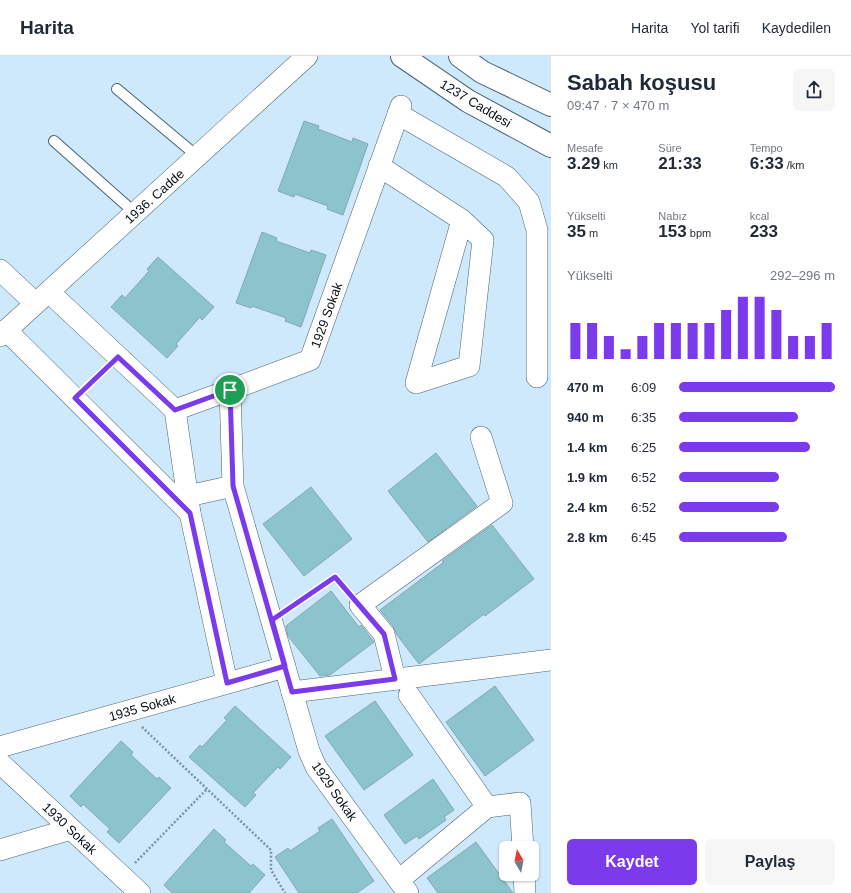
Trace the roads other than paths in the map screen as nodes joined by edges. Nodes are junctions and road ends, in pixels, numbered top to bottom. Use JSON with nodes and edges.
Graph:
{"nodes":[{"id":1,"x":307,"y":56,"type":"edge"},
{"id":2,"x":402,"y":56,"type":"edge"},
{"id":3,"x":460,"y":56,"type":"edge"},
{"id":4,"x":117,"y":89,"type":"dead end"},
{"id":5,"x":551,"y":104,"type":"edge"},
{"id":6,"x":54,"y":141,"type":"dead end"},
{"id":7,"x":551,"y":146,"type":"edge"},
{"id":8,"x":197,"y":156,"type":"junction"},
{"id":9,"x":379,"y":166,"type":"junction"},
{"id":10,"x":135,"y":213,"type":"junction"},
{"id":11,"x":462,"y":220,"type":"junction"},
{"id":12,"x":0,"y":270,"type":"edge"},
{"id":13,"x":42,"y":297,"type":"junction"},
{"id":14,"x":3,"y":333,"type":"edge"},
{"id":15,"x":537,"y":377,"type":"dead end"},
{"id":16,"x":230,"y":390,"type":"junction"},
{"id":17,"x":175,"y":410,"type":"junction"},
{"id":18,"x":482,"y":437,"type":"dead end"},
{"id":19,"x":233,"y":486,"type":"junction"},
{"id":20,"x":189,"y":504,"type":"junction"},
{"id":21,"x":551,"y":660,"type":"edge"},
{"id":22,"x":285,"y":666,"type":"junction"},
{"id":23,"x":395,"y":679,"type":"junction"},
{"id":24,"x":227,"y":683,"type":"junction"},
{"id":25,"x":292,"y":692,"type":"junction"},
{"id":26,"x":408,"y":695,"type":"dead end"},
{"id":27,"x":0,"y":747,"type":"edge"},
{"id":28,"x":0,"y":763,"type":"edge"},
{"id":29,"x":487,"y":807,"type":"junction"},
{"id":30,"x":71,"y":829,"type":"junction"},
{"id":31,"x":523,"y":841,"type":"edge"},
{"id":32,"x":0,"y":850,"type":"edge"},
{"id":33,"x":524,"y":881,"type":"edge"},
{"id":34,"x":403,"y":886,"type":"edge"},
{"id":35,"x":140,"y":893,"type":"edge"},
{"id":36,"x":525,"y":893,"type":"edge"}],
"edges":[{"from":1,"to":8,"type":"street","name":"1936. Cadde"},
{"from":2,"to":7,"type":"street","name":"1237 Caddesi"},
{"from":3,"to":5,"type":"street"},
{"from":4,"to":8,"type":"lane"},
{"from":6,"to":10,"type":"lane"},
{"from":8,"to":10,"type":"street","name":"1936. Cadde"},
{"from":9,"to":11,"type":"street"},
{"from":9,"to":15,"type":"street","name":"1929 Sokak"},
{"from":9,"to":16,"type":"street","name":"1929 Sokak"},
{"from":10,"to":13,"type":"street","name":"1936. Cadde"},
{"from":11,"to":11,"type":"street"},
{"from":12,"to":13,"type":"street"},
{"from":13,"to":14,"type":"street","name":"1936. Cadde"},
{"from":13,"to":17,"type":"street"},
{"from":14,"to":20,"type":"street"},
{"from":16,"to":17,"type":"street"},
{"from":16,"to":19,"type":"street","name":"1929 Sokak"},
{"from":17,"to":20,"type":"street"},
{"from":18,"to":23,"type":"street"},
{"from":19,"to":20,"type":"street"},
{"from":19,"to":22,"type":"street","name":"1929 Sokak"},
{"from":20,"to":24,"type":"street"},
{"from":21,"to":23,"type":"street"},
{"from":22,"to":24,"type":"street","name":"1935 Sokak"},
{"from":22,"to":25,"type":"street","name":"1929 Sokak"},
{"from":23,"to":25,"type":"street"},
{"from":24,"to":27,"type":"street","name":"1935 Sokak"},
{"from":25,"to":34,"type":"street","name":"1929 Sokak"},
{"from":26,"to":29,"type":"street"},
{"from":28,"to":30,"type":"street","name":"1930 Sokak"},
{"from":29,"to":31,"type":"street"},
{"from":29,"to":34,"type":"street"},
{"from":30,"to":32,"type":"street"},
{"from":30,"to":35,"type":"street","name":"1930 Sokak"},
{"from":33,"to":36,"type":"street"}]}
